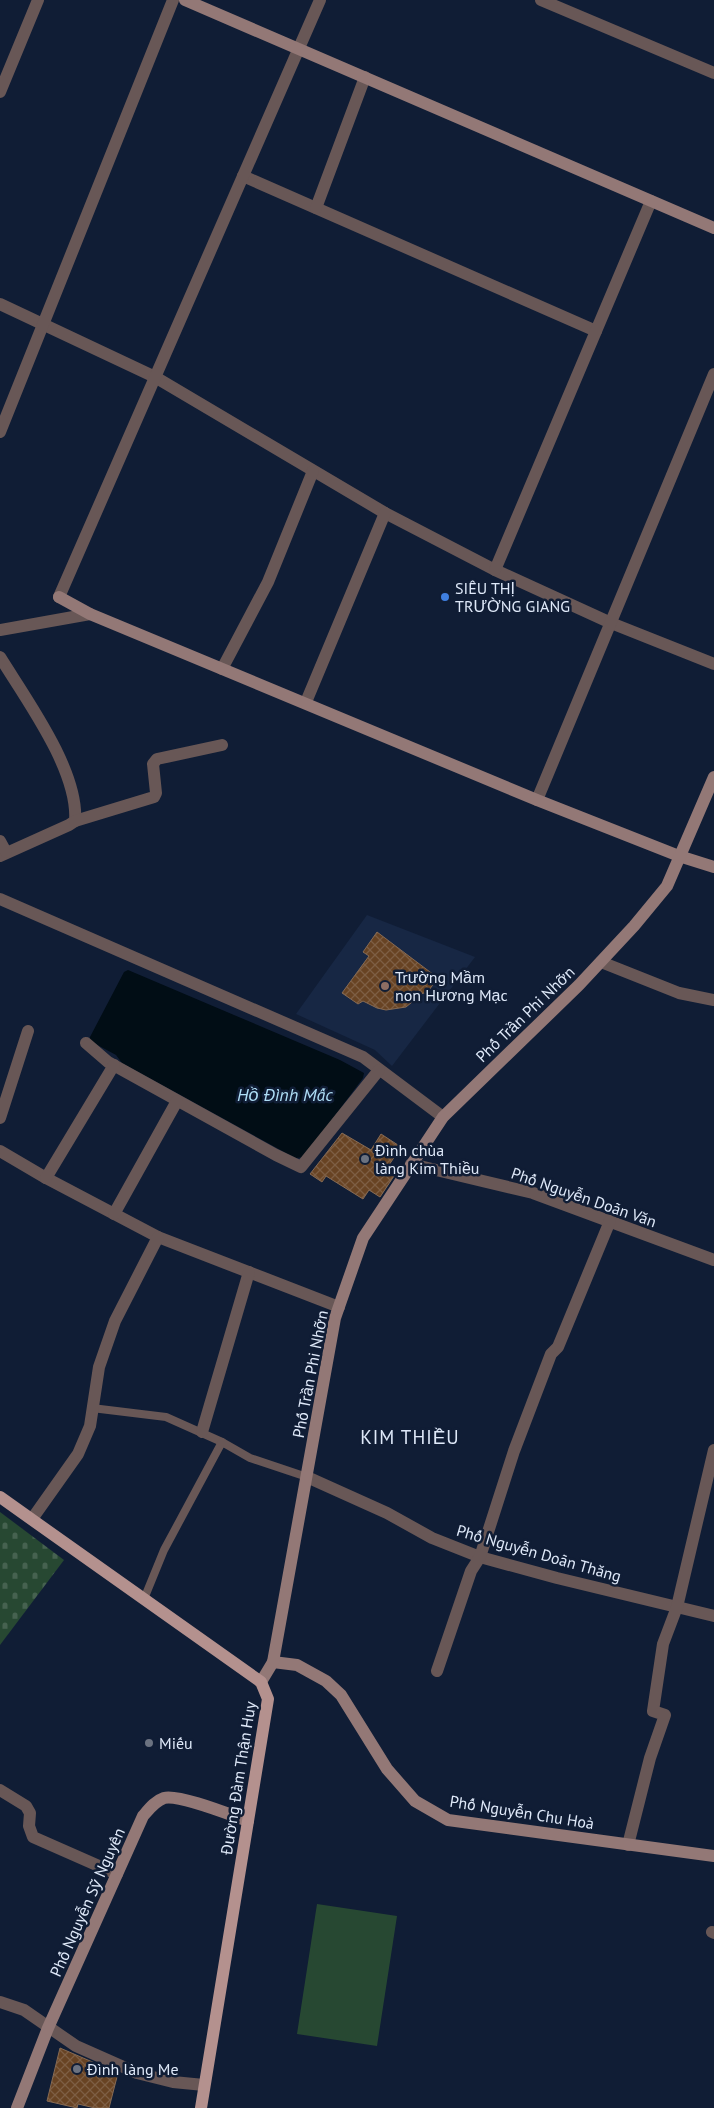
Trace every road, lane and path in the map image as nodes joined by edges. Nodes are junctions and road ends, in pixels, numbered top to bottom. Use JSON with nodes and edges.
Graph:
{"nodes":[{"id":1,"x":38,"y":0,"type":"edge"},
{"id":2,"x":173,"y":0,"type":"edge"},
{"id":3,"x":185,"y":0,"type":"edge"},
{"id":4,"x":320,"y":0,"type":"edge"},
{"id":5,"x":542,"y":0,"type":"edge"},
{"id":6,"x":299,"y":49,"type":"junction"},
{"id":7,"x":714,"y":73,"type":"edge"},
{"id":8,"x":365,"y":77,"type":"junction"},
{"id":9,"x":0,"y":92,"type":"edge"},
{"id":10,"x":243,"y":176,"type":"junction"},
{"id":11,"x":651,"y":200,"type":"junction"},
{"id":12,"x":316,"y":208,"type":"junction"},
{"id":13,"x":714,"y":228,"type":"edge"},
{"id":14,"x":0,"y":304,"type":"edge"},
{"id":15,"x":43,"y":324,"type":"junction"},
{"id":16,"x":596,"y":331,"type":"junction"},
{"id":17,"x":714,"y":374,"type":"edge"},
{"id":18,"x":155,"y":378,"type":"junction"},
{"id":19,"x":0,"y":432,"type":"edge"},
{"id":20,"x":313,"y":471,"type":"junction"},
{"id":21,"x":385,"y":513,"type":"junction"},
{"id":22,"x":495,"y":570,"type":"junction"},
{"id":23,"x":90,"y":614,"type":"junction"},
{"id":24,"x":611,"y":622,"type":"junction"},
{"id":25,"x":0,"y":630,"type":"edge"},
{"id":26,"x":0,"y":657,"type":"edge"},
{"id":27,"x":714,"y":664,"type":"edge"},
{"id":28,"x":222,"y":669,"type":"junction"},
{"id":29,"x":306,"y":702,"type":"junction"},
{"id":30,"x":222,"y":745,"type":"dead end"},
{"id":31,"x":713,"y":783,"type":"edge"},
{"id":32,"x":537,"y":800,"type":"junction"},
{"id":33,"x":75,"y":821,"type":"junction"},
{"id":34,"x":2,"y":850,"type":"edge"},
{"id":35,"x":680,"y":856,"type":"junction"},
{"id":36,"x":714,"y":866,"type":"edge"},
{"id":37,"x":0,"y":899,"type":"edge"},
{"id":38,"x":601,"y":962,"type":"junction"},
{"id":39,"x":714,"y":1000,"type":"edge"},
{"id":40,"x":28,"y":1031,"type":"dead end"},
{"id":41,"x":86,"y":1043,"type":"dead end"},
{"id":42,"x":114,"y":1065,"type":"junction"},
{"id":43,"x":379,"y":1070,"type":"junction"},
{"id":44,"x":177,"y":1101,"type":"junction"},
{"id":45,"x":443,"y":1117,"type":"junction"},
{"id":46,"x":0,"y":1118,"type":"edge"},
{"id":47,"x":0,"y":1151,"type":"edge"},
{"id":48,"x":411,"y":1164,"type":"junction"},
{"id":49,"x":46,"y":1178,"type":"junction"},
{"id":50,"x":114,"y":1214,"type":"junction"},
{"id":51,"x":610,"y":1222,"type":"junction"},
{"id":52,"x":158,"y":1237,"type":"junction"},
{"id":53,"x":714,"y":1260,"type":"edge"},
{"id":54,"x":249,"y":1272,"type":"junction"},
{"id":55,"x":339,"y":1308,"type":"junction"},
{"id":56,"x":92,"y":1408,"type":"junction"},
{"id":57,"x":202,"y":1432,"type":"junction"},
{"id":58,"x":222,"y":1442,"type":"junction"},
{"id":59,"x":714,"y":1450,"type":"edge"},
{"id":60,"x":307,"y":1478,"type":"junction"},
{"id":61,"x":0,"y":1496,"type":"edge"},
{"id":62,"x":32,"y":1519,"type":"junction"},
{"id":63,"x":480,"y":1557,"type":"junction"},
{"id":64,"x":144,"y":1599,"type":"junction"},
{"id":65,"x":677,"y":1607,"type":"junction"},
{"id":66,"x":714,"y":1616,"type":"edge"},
{"id":67,"x":273,"y":1662,"type":"junction"},
{"id":68,"x":437,"y":1671,"type":"dead end"},
{"id":69,"x":261,"y":1682,"type":"junction"},
{"id":70,"x":0,"y":1790,"type":"edge"},
{"id":71,"x":248,"y":1821,"type":"junction"},
{"id":72,"x":628,"y":1845,"type":"junction"},
{"id":73,"x":714,"y":1856,"type":"edge"},
{"id":74,"x":117,"y":1874,"type":"junction"},
{"id":75,"x":0,"y":2002,"type":"edge"},
{"id":76,"x":48,"y":2028,"type":"junction"},
{"id":77,"x":204,"y":2085,"type":"junction"},
{"id":78,"x":17,"y":2108,"type":"edge"},
{"id":79,"x":201,"y":2108,"type":"edge"}],
"edges":[{"from":1,"to":9,"type":"street"},
{"from":2,"to":15,"type":"street"},
{"from":3,"to":6,"type":"street"},
{"from":4,"to":6,"type":"street"},
{"from":5,"to":7,"type":"street"},
{"from":6,"to":8,"type":"street"},
{"from":6,"to":10,"type":"street"},
{"from":8,"to":11,"type":"street"},
{"from":8,"to":12,"type":"street"},
{"from":10,"to":12,"type":"street"},
{"from":10,"to":18,"type":"street"},
{"from":11,"to":13,"type":"street"},
{"from":11,"to":16,"type":"street"},
{"from":12,"to":16,"type":"street"},
{"from":14,"to":15,"type":"street"},
{"from":15,"to":18,"type":"street"},
{"from":15,"to":19,"type":"street"},
{"from":16,"to":22,"type":"street"},
{"from":17,"to":24,"type":"street"},
{"from":18,"to":20,"type":"street"},
{"from":18,"to":23,"type":"street"},
{"from":20,"to":21,"type":"street"},
{"from":20,"to":28,"type":"street"},
{"from":21,"to":22,"type":"street"},
{"from":21,"to":29,"type":"street"},
{"from":22,"to":24,"type":"street"},
{"from":23,"to":25,"type":"street"},
{"from":23,"to":28,"type":"street"},
{"from":24,"to":27,"type":"street"},
{"from":24,"to":32,"type":"street"},
{"from":26,"to":33,"type":"street"},
{"from":28,"to":29,"type":"street"},
{"from":29,"to":32,"type":"street"},
{"from":30,"to":33,"type":"street"},
{"from":31,"to":35,"type":"street","name":"Phố Trần Phi Nhỡn"},
{"from":32,"to":35,"type":"street"},
{"from":33,"to":34,"type":"street"},
{"from":35,"to":36,"type":"street"},
{"from":35,"to":38,"type":"street","name":"Phố Trần Phi Nhỡn"},
{"from":37,"to":43,"type":"street"},
{"from":38,"to":39,"type":"street"},
{"from":38,"to":45,"type":"street","name":"Phố Trần Phi Nhỡn"},
{"from":40,"to":46,"type":"street"},
{"from":41,"to":42,"type":"street"},
{"from":42,"to":44,"type":"street"},
{"from":42,"to":49,"type":"street"},
{"from":43,"to":44,"type":"street"},
{"from":43,"to":45,"type":"street"},
{"from":44,"to":50,"type":"street"},
{"from":45,"to":48,"type":"street","name":"Phố Trần Phi Nhỡn"},
{"from":47,"to":49,"type":"street"},
{"from":48,"to":51,"type":"street","name":"Phố Nguyễn Doãn Văn"},
{"from":48,"to":55,"type":"street","name":"Phố Trần Phi Nhỡn"},
{"from":49,"to":50,"type":"street"},
{"from":50,"to":52,"type":"street"},
{"from":51,"to":53,"type":"street","name":"Phố Nguyễn Doãn Văn"},
{"from":51,"to":63,"type":"street"},
{"from":52,"to":54,"type":"street"},
{"from":52,"to":56,"type":"street"},
{"from":54,"to":55,"type":"street"},
{"from":54,"to":57,"type":"street"},
{"from":55,"to":60,"type":"street","name":"Phố Trần Phi Nhỡn"},
{"from":56,"to":57,"type":"lane"},
{"from":56,"to":62,"type":"street"},
{"from":57,"to":58,"type":"lane"},
{"from":58,"to":60,"type":"lane"},
{"from":58,"to":64,"type":"lane"},
{"from":59,"to":65,"type":"street"},
{"from":60,"to":63,"type":"street","name":"Phố Nguyễn Doãn Thăng"},
{"from":60,"to":67,"type":"street","name":"Phố Trần Phi Nhỡn"},
{"from":61,"to":62,"type":"main road","name":"Đường Đàm Thận Huy"},
{"from":62,"to":64,"type":"main road","name":"Đường Đàm Thận Huy"},
{"from":63,"to":65,"type":"street","name":"Phố Nguyễn Doãn Thăng"},
{"from":63,"to":68,"type":"street"},
{"from":64,"to":69,"type":"main road","name":"Đường Đàm Thận Huy"},
{"from":65,"to":66,"type":"street","name":"Phố Nguyễn Doãn Thăng"},
{"from":65,"to":72,"type":"street"},
{"from":67,"to":69,"type":"street","name":"Phố Trần Phi Nhỡn"},
{"from":67,"to":72,"type":"street","name":"Phố Nguyễn Chu Hoà"},
{"from":69,"to":71,"type":"main road","name":"Đường Đàm Thận Huy"},
{"from":70,"to":74,"type":"street"},
{"from":71,"to":74,"type":"street","name":"Phố Nguyễn Sỹ Nguyên"},
{"from":71,"to":77,"type":"main road","name":"Đường Đàm Thận Huy"},
{"from":72,"to":73,"type":"street","name":"Phố Nguyễn Chu Hoà"},
{"from":74,"to":76,"type":"street","name":"Phố Nguyễn Sỹ Nguyên"},
{"from":75,"to":76,"type":"street"},
{"from":76,"to":77,"type":"street"},
{"from":76,"to":78,"type":"street","name":"Phố Nguyễn Sỹ Nguyên"},
{"from":77,"to":79,"type":"main road","name":"Đường Đàm Thận Huy"}]}
